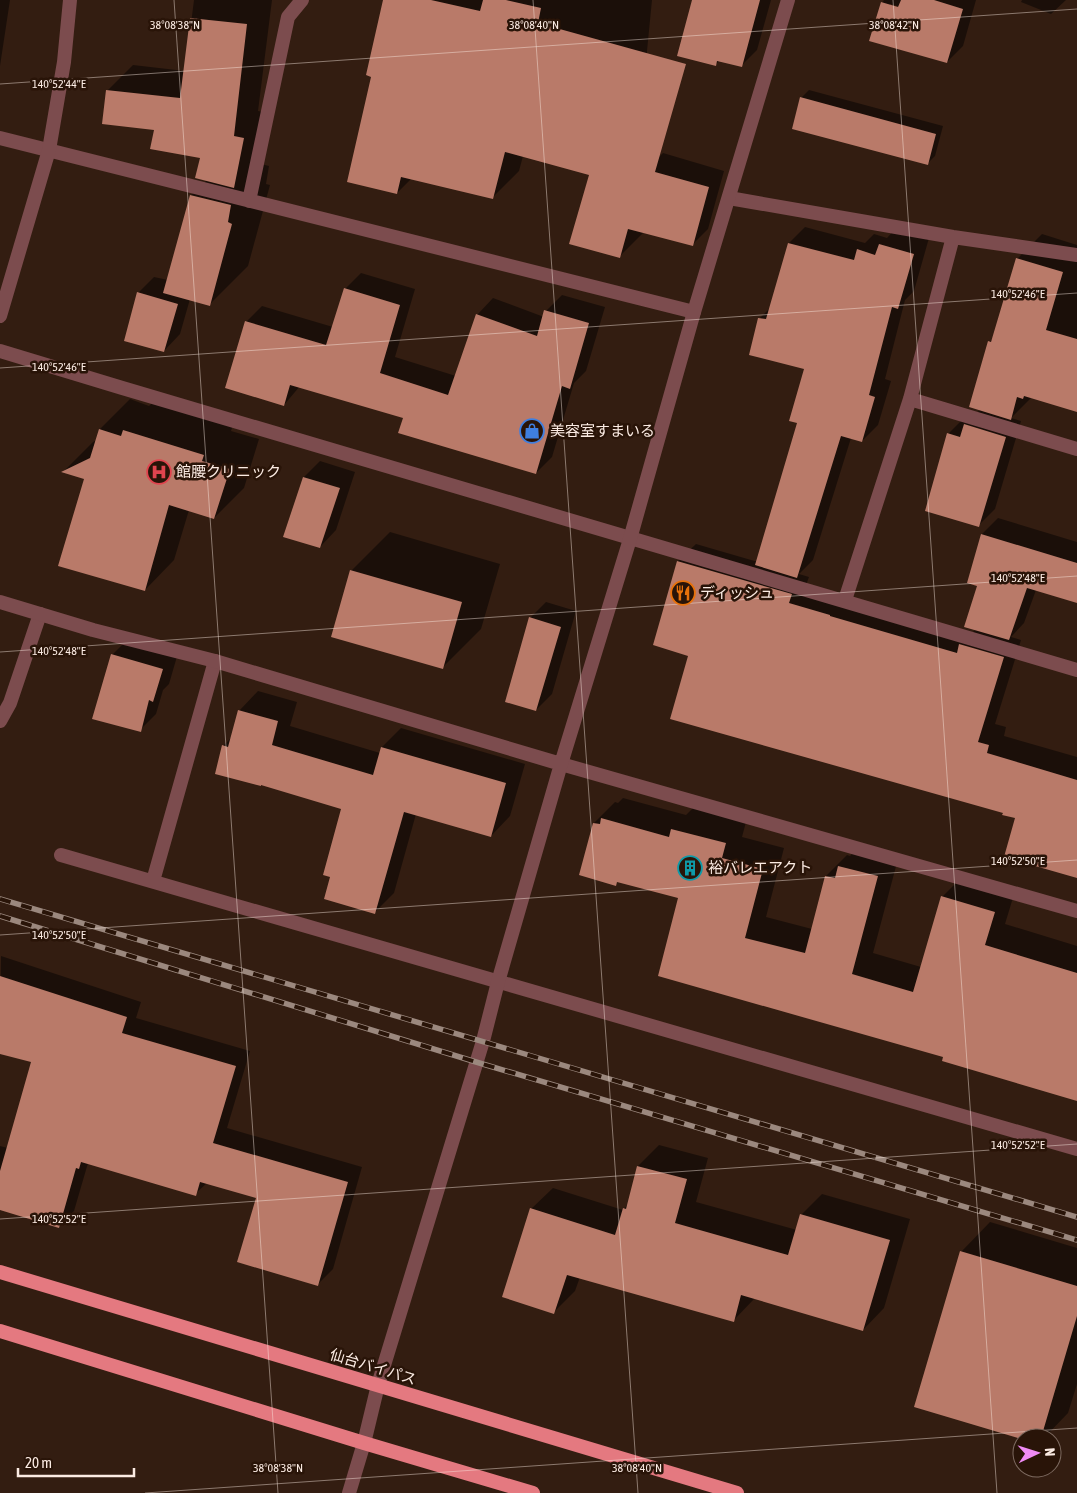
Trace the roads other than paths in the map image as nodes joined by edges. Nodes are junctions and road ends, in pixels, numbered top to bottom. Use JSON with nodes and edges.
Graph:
{"nodes":[{"id":1,"x":70,"y":0,"type":"edge"},
{"id":2,"x":302,"y":0,"type":"edge"},
{"id":3,"x":788,"y":0,"type":"edge"},
{"id":4,"x":0,"y":138,"type":"edge"},
{"id":5,"x":49,"y":150,"type":"junction"},
{"id":6,"x":729,"y":198,"type":"junction"},
{"id":7,"x":249,"y":200,"type":"junction"},
{"id":8,"x":953,"y":237,"type":"junction"},
{"id":9,"x":1077,"y":255,"type":"edge"},
{"id":10,"x":694,"y":312,"type":"junction"},
{"id":11,"x":0,"y":316,"type":"edge"},
{"id":12,"x":0,"y":351,"type":"edge"},
{"id":13,"x":910,"y":398,"type":"junction"},
{"id":14,"x":1077,"y":449,"type":"edge"},
{"id":15,"x":630,"y":539,"type":"junction"},
{"id":16,"x":845,"y":600,"type":"junction"},
{"id":17,"x":0,"y":602,"type":"edge"},
{"id":18,"x":40,"y":614,"type":"junction"},
{"id":19,"x":215,"y":661,"type":"junction"},
{"id":20,"x":1077,"y":670,"type":"edge"},
{"id":21,"x":0,"y":721,"type":"edge"},
{"id":22,"x":561,"y":764,"type":"junction"},
{"id":23,"x":61,"y":855,"type":"dead end"},
{"id":24,"x":153,"y":881,"type":"junction"},
{"id":25,"x":1077,"y":911,"type":"edge"},
{"id":26,"x":498,"y":982,"type":"junction"},
{"id":27,"x":1077,"y":1149,"type":"edge"},
{"id":28,"x":0,"y":1272,"type":"edge"},
{"id":29,"x":0,"y":1331,"type":"edge"},
{"id":30,"x":378,"y":1385,"type":"junction"},
{"id":31,"x":364,"y":1443,"type":"junction"},
{"id":32,"x":349,"y":1493,"type":"edge"},
{"id":33,"x":533,"y":1493,"type":"edge"},
{"id":34,"x":737,"y":1493,"type":"edge"}],
"edges":[{"from":1,"to":5,"type":"street"},
{"from":2,"to":7,"type":"street"},
{"from":3,"to":6,"type":"street"},
{"from":4,"to":5,"type":"street"},
{"from":5,"to":7,"type":"street"},
{"from":5,"to":11,"type":"street"},
{"from":6,"to":8,"type":"street"},
{"from":6,"to":10,"type":"street"},
{"from":7,"to":10,"type":"street"},
{"from":8,"to":9,"type":"street"},
{"from":8,"to":13,"type":"street"},
{"from":10,"to":15,"type":"street"},
{"from":12,"to":15,"type":"street"},
{"from":13,"to":14,"type":"street"},
{"from":13,"to":16,"type":"street"},
{"from":15,"to":16,"type":"street"},
{"from":15,"to":22,"type":"street"},
{"from":16,"to":20,"type":"street"},
{"from":17,"to":18,"type":"street"},
{"from":18,"to":19,"type":"street"},
{"from":18,"to":21,"type":"street"},
{"from":19,"to":22,"type":"street"},
{"from":19,"to":24,"type":"street"},
{"from":22,"to":25,"type":"street"},
{"from":22,"to":26,"type":"street"},
{"from":23,"to":24,"type":"street"},
{"from":24,"to":26,"type":"street"},
{"from":26,"to":27,"type":"street"},
{"from":26,"to":30,"type":"street"},
{"from":28,"to":30,"type":"highway","name":"仙台バイパス"},
{"from":29,"to":31,"type":"highway"},
{"from":30,"to":31,"type":"street"},
{"from":30,"to":34,"type":"highway","name":"仙台バイパス"},
{"from":31,"to":32,"type":"street"},
{"from":31,"to":33,"type":"highway"}]}
